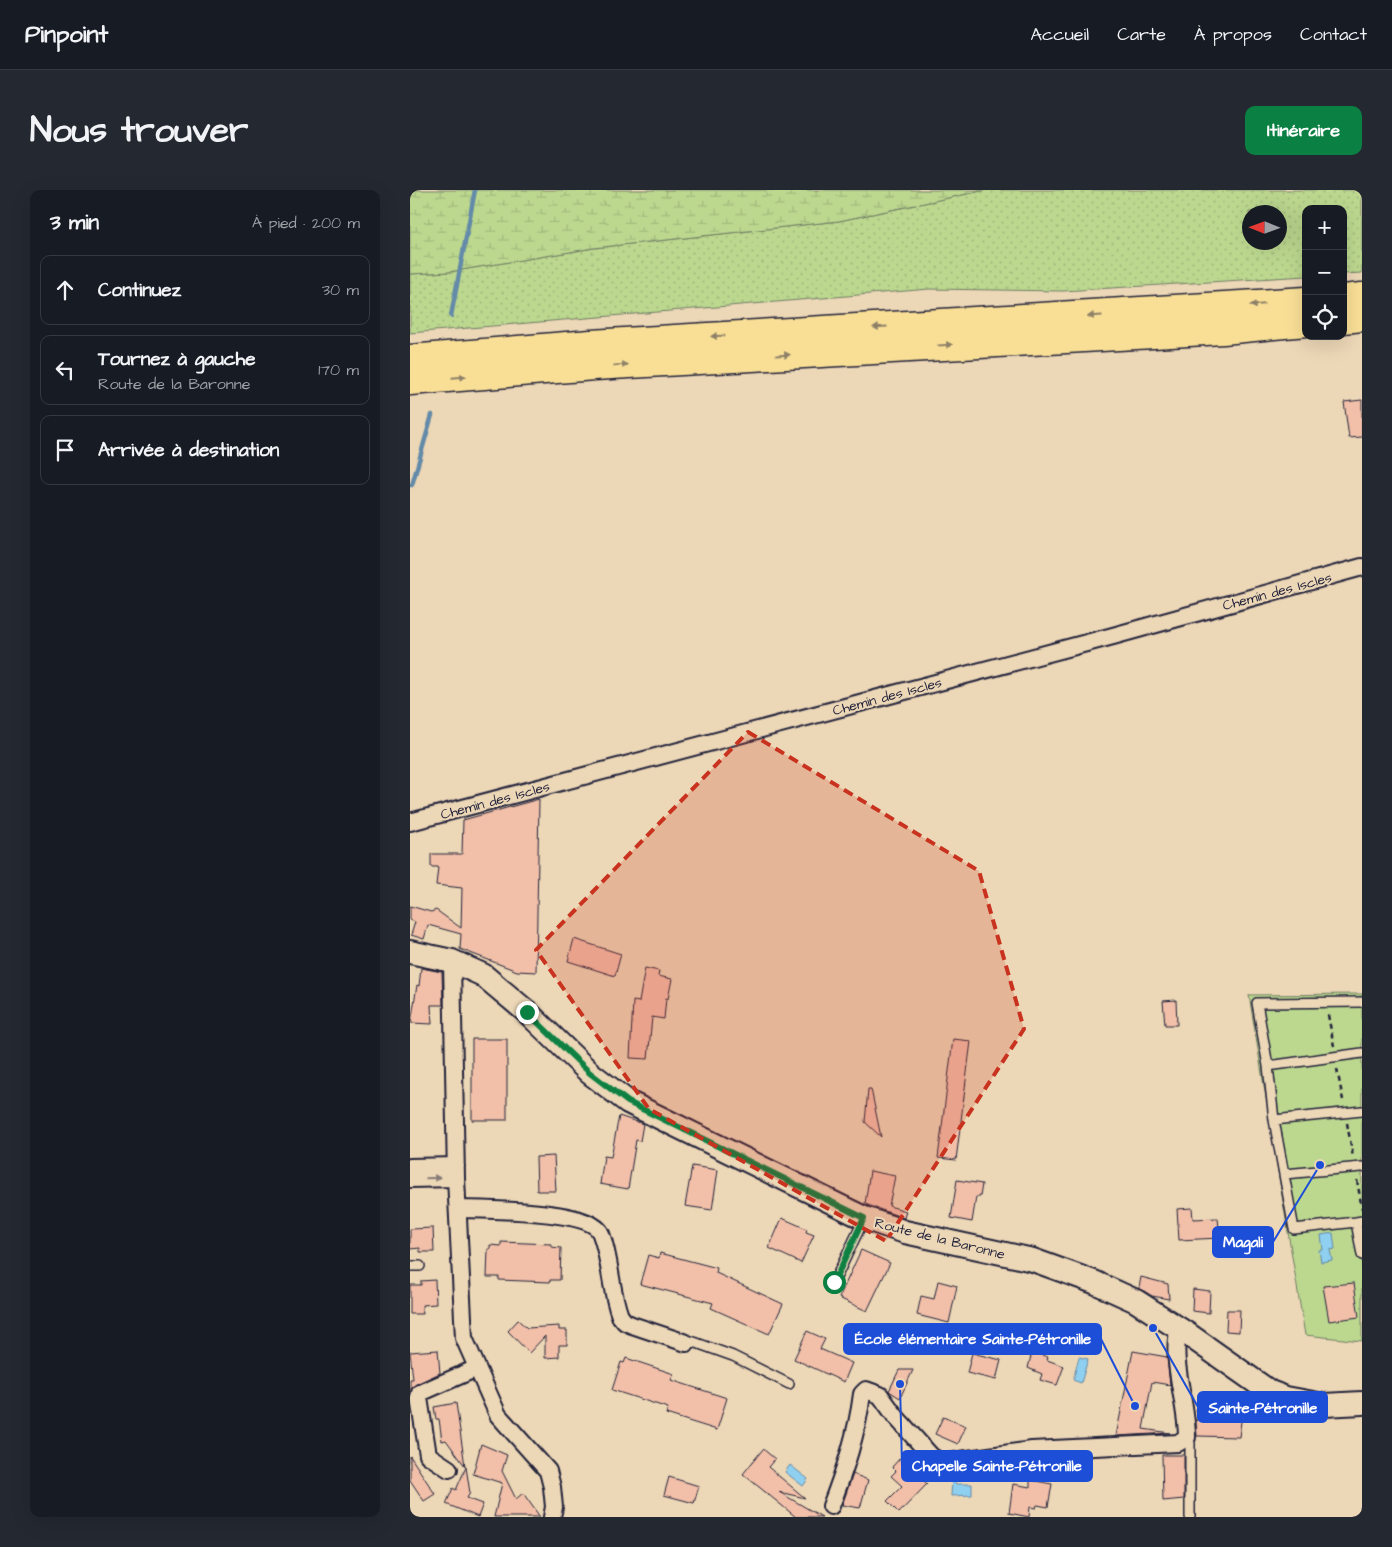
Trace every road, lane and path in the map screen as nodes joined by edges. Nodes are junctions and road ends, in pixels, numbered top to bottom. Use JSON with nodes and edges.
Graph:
{"nodes":[{"id":1,"x":1362,"y":297,"type":"edge"},
{"id":2,"x":1347,"y":298,"type":"edge"},
{"id":3,"x":1302,"y":302,"type":"edge"},
{"id":4,"x":1362,"y":317,"type":"edge"},
{"id":5,"x":1347,"y":319,"type":"edge"},
{"id":6,"x":1302,"y":322,"type":"edge"},
{"id":7,"x":410,"y":359,"type":"edge"},
{"id":8,"x":410,"y":381,"type":"edge"},
{"id":9,"x":1362,"y":567,"type":"edge"},
{"id":10,"x":410,"y":822,"type":"edge"},
{"id":11,"x":410,"y":952,"type":"edge"},
{"id":12,"x":452,"y":961,"type":"junction"},
{"id":13,"x":1362,"y":1002,"type":"edge"},
{"id":14,"x":1362,"y":1053,"type":"edge"},
{"id":15,"x":1268,"y":1066,"type":"junction"},
{"id":16,"x":1362,"y":1111,"type":"edge"},
{"id":17,"x":1274,"y":1120,"type":"junction"},
{"id":18,"x":410,"y":1167,"type":"edge"},
{"id":19,"x":1362,"y":1167,"type":"edge"},
{"id":20,"x":456,"y":1172,"type":"junction"},
{"id":21,"x":1284,"y":1174,"type":"junction"},
{"id":22,"x":410,"y":1179,"type":"edge"},
{"id":23,"x":458,"y":1209,"type":"junction"},
{"id":24,"x":864,"y":1218,"type":"junction"},
{"id":25,"x":1359,"y":1222,"type":"edge"},
{"id":26,"x":1362,"y":1255,"type":"edge"},
{"id":27,"x":834,"y":1282,"type":"dead end"},
{"id":28,"x":1180,"y":1328,"type":"junction"},
{"id":29,"x":686,"y":1343,"type":"joint"},
{"id":30,"x":477,"y":1368,"type":"junction"},
{"id":31,"x":789,"y":1384,"type":"dead end"},
{"id":32,"x":1362,"y":1403,"type":"edge"},
{"id":33,"x":1187,"y":1437,"type":"junction"},
{"id":34,"x":449,"y":1469,"type":"dead end"},
{"id":35,"x":830,"y":1506,"type":"dead end"},
{"id":36,"x":552,"y":1517,"type":"edge"},
{"id":37,"x":1190,"y":1517,"type":"edge"}],
"edges":[{"from":1,"to":2,"type":"highway"},
{"from":3,"to":7,"type":"highway","one_way":true},
{"from":4,"to":5,"type":"highway"},
{"from":8,"to":6,"type":"highway","one_way":true},
{"from":9,"to":10,"type":"street","name":"Chemin des Iscles"},
{"from":11,"to":12,"type":"main road","name":"Route de la Baronne"},
{"from":12,"to":20,"type":"street"},
{"from":12,"to":24,"type":"main road","name":"Route de la Baronne"},
{"from":13,"to":15,"type":"lane"},
{"from":14,"to":15,"type":"lane"},
{"from":15,"to":17,"type":"lane"},
{"from":16,"to":17,"type":"lane"},
{"from":17,"to":21,"type":"lane"},
{"from":18,"to":20,"type":"street"},
{"from":19,"to":21,"type":"lane"},
{"from":22,"to":20,"type":"street","one_way":true},
{"from":20,"to":23,"type":"street"},
{"from":21,"to":25,"type":"lane"},
{"from":23,"to":29,"type":"street"},
{"from":23,"to":30,"type":"street"},
{"from":24,"to":27,"type":"lane"},
{"from":24,"to":28,"type":"main road","name":"Route de la Baronne"},
{"from":25,"to":26,"type":"lane"},
{"from":28,"to":32,"type":"main road","name":"Route de la Baronne"},
{"from":28,"to":33,"type":"street"},
{"from":29,"to":31,"type":"lane"},
{"from":30,"to":34,"type":"street"},
{"from":30,"to":36,"type":"street"},
{"from":33,"to":35,"type":"street"},
{"from":33,"to":37,"type":"lane"}]}
